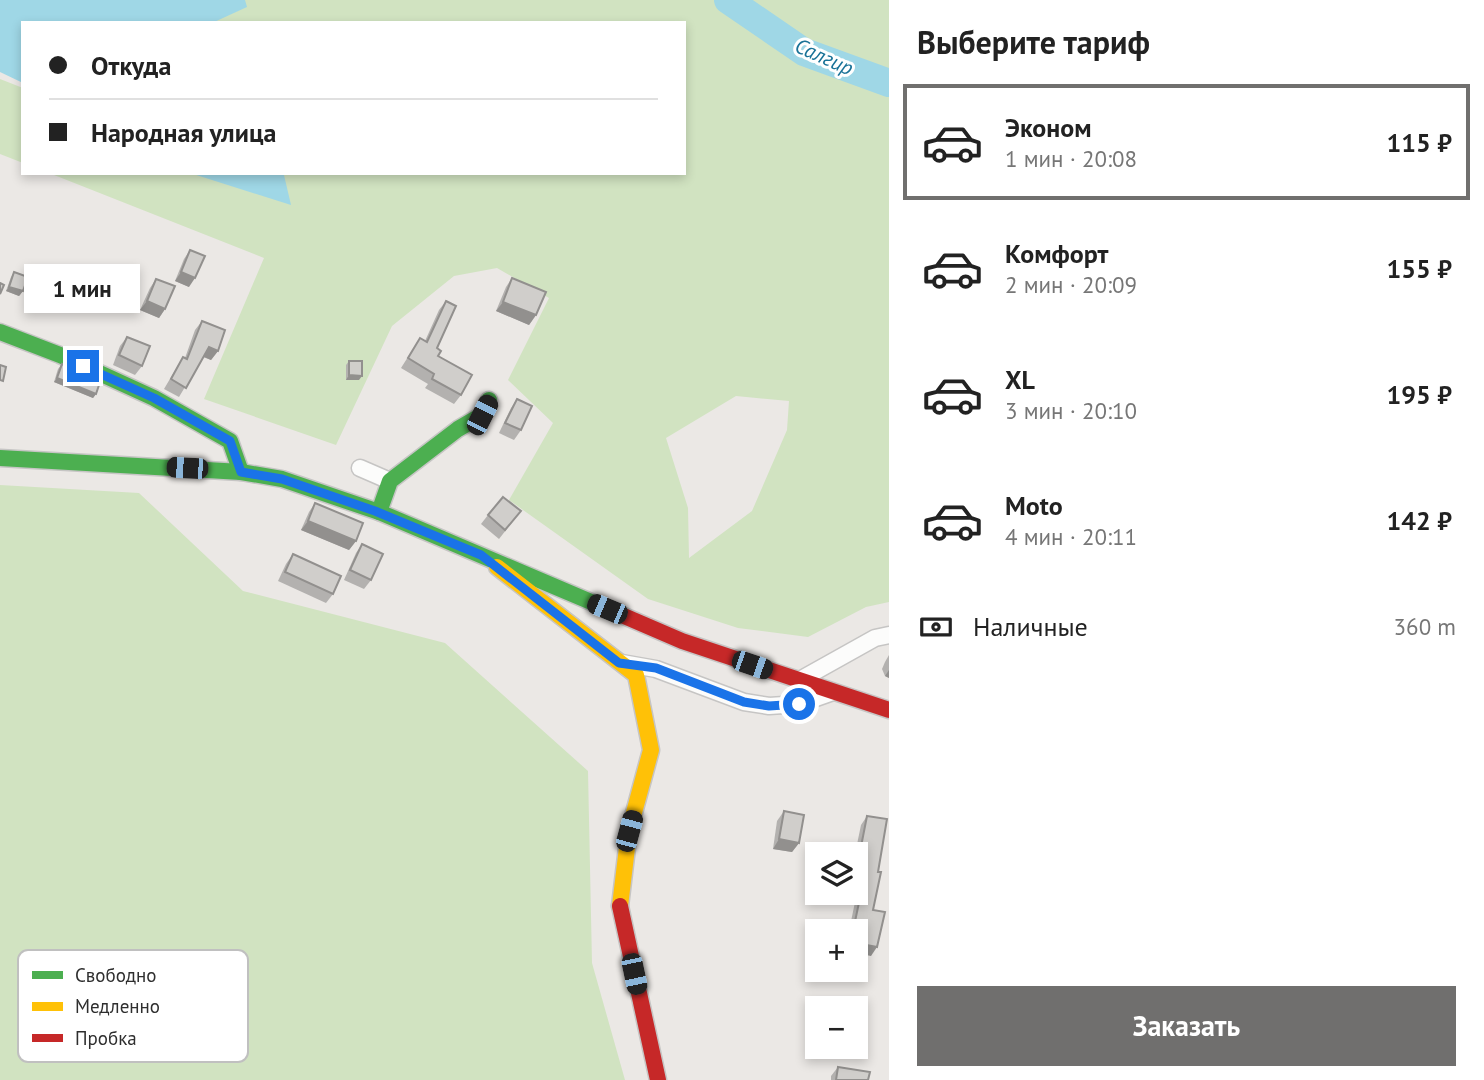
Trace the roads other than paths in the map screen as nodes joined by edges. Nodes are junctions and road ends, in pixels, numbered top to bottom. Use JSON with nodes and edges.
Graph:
{"nodes":[{"id":1,"x":0,"y":332,"type":"edge"},
{"id":2,"x":489,"y":400,"type":"dead end"},
{"id":3,"x":0,"y":458,"type":"edge"},
{"id":4,"x":360,"y":468,"type":"dead end"},
{"id":5,"x":241,"y":472,"type":"junction"},
{"id":6,"x":390,"y":481,"type":"junction"},
{"id":7,"x":379,"y":512,"type":"junction"},
{"id":8,"x":481,"y":555,"type":"junction"},
{"id":9,"x":889,"y":635,"type":"edge"},
{"id":10,"x":619,"y":663,"type":"junction"},
{"id":11,"x":798,"y":681,"type":"junction"},
{"id":12,"x":833,"y":692,"type":"junction"},
{"id":13,"x":889,"y":710,"type":"edge"},
{"id":14,"x":658,"y":1080,"type":"edge"}],
"edges":[{"from":1,"to":5,"type":"street"},
{"from":2,"to":6,"type":"street"},
{"from":3,"to":5,"type":"street"},
{"from":4,"to":6,"type":"street"},
{"from":5,"to":7,"type":"street"},
{"from":6,"to":7,"type":"street"},
{"from":7,"to":8,"type":"street"},
{"from":8,"to":10,"type":"street"},
{"from":8,"to":11,"type":"street"},
{"from":9,"to":11,"type":"street"},
{"from":10,"to":12,"type":"street"},
{"from":10,"to":14,"type":"street"},
{"from":11,"to":12,"type":"street"},
{"from":12,"to":13,"type":"street"}]}
